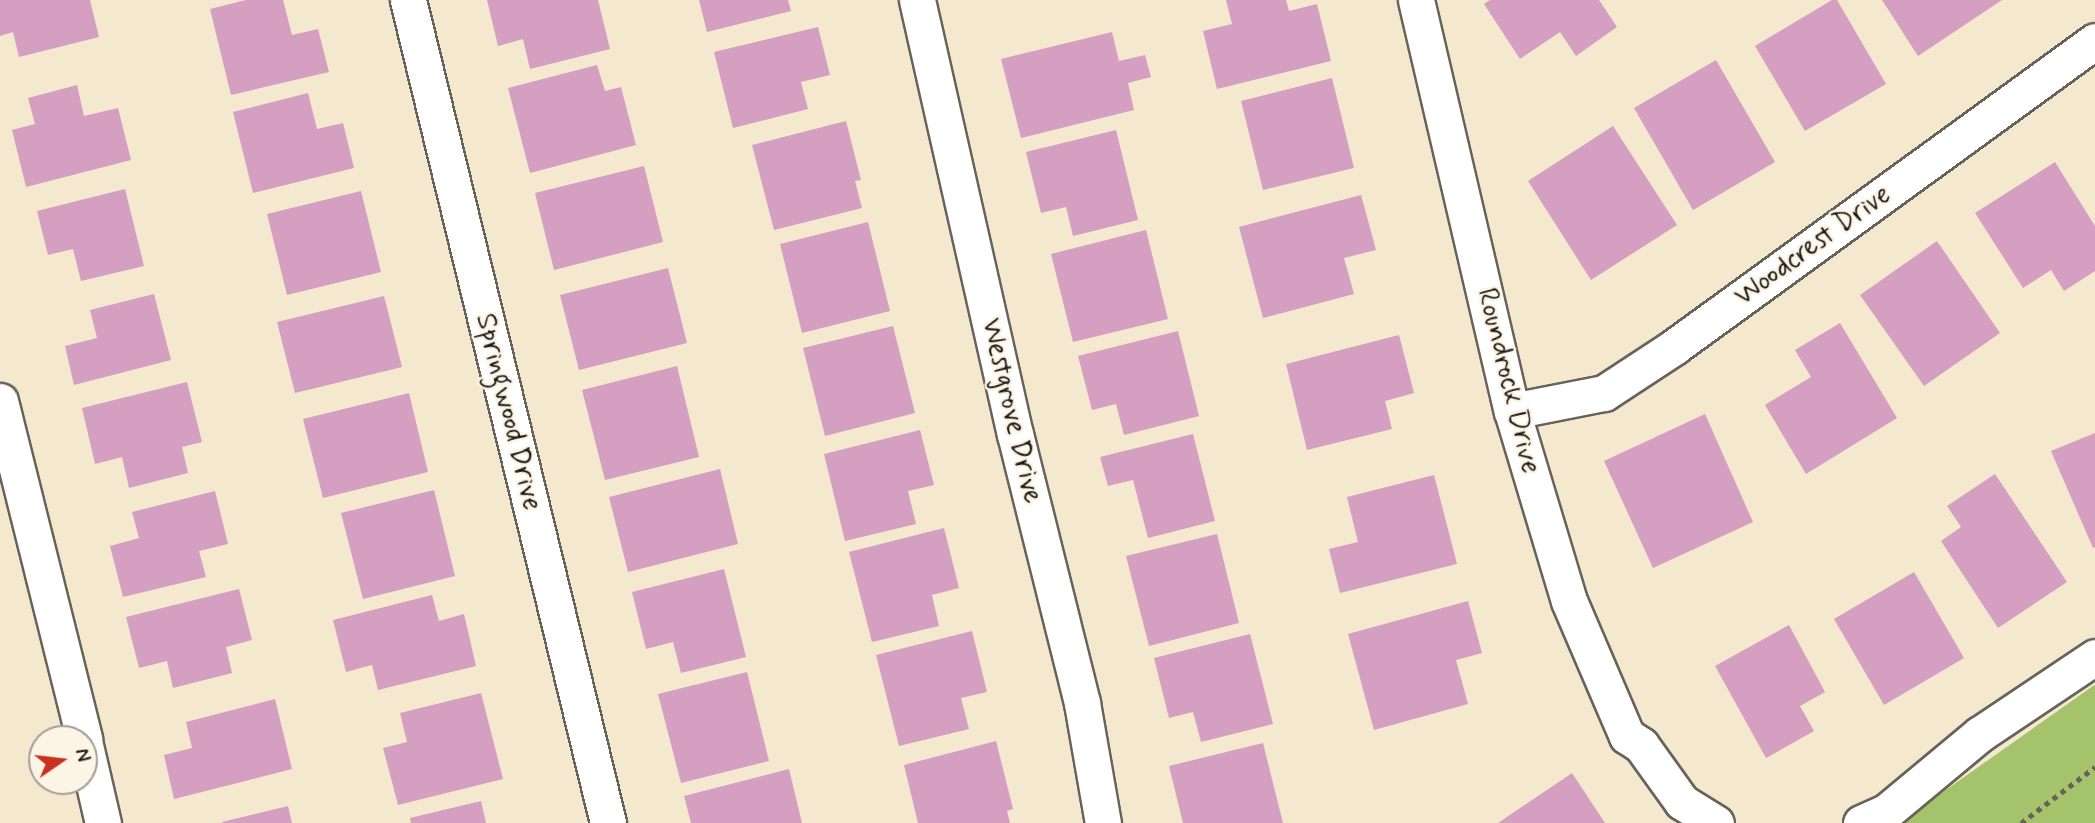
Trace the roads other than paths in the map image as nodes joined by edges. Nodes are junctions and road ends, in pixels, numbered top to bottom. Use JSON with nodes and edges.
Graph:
{"nodes":[{"id":1,"x":408,"y":0,"type":"edge"},
{"id":2,"x":916,"y":0,"type":"edge"},
{"id":3,"x":1416,"y":0,"type":"edge"},
{"id":4,"x":2095,"y":41,"type":"edge"},
{"id":5,"x":0,"y":401,"type":"edge"},
{"id":6,"x":1512,"y":411,"type":"junction"},
{"id":7,"x":2095,"y":657,"type":"edge"},
{"id":8,"x":80,"y":725,"type":"edge"},
{"id":9,"x":97,"y":795,"type":"edge"},
{"id":10,"x":103,"y":823,"type":"edge"},
{"id":11,"x":608,"y":823,"type":"edge"},
{"id":12,"x":1103,"y":823,"type":"edge"},
{"id":13,"x":1716,"y":823,"type":"edge"},
{"id":14,"x":1861,"y":823,"type":"edge"}],
"edges":[{"from":1,"to":11,"type":"street","name":"Springwood Drive"},
{"from":2,"to":12,"type":"street","name":"Westgrove Drive"},
{"from":3,"to":6,"type":"street","name":"Roundrock Drive"},
{"from":4,"to":6,"type":"street","name":"Woodcrest Drive"},
{"from":5,"to":8,"type":"street"},
{"from":6,"to":13,"type":"street","name":"Roundrock Drive"},
{"from":7,"to":14,"type":"street"},
{"from":9,"to":10,"type":"street"}]}
